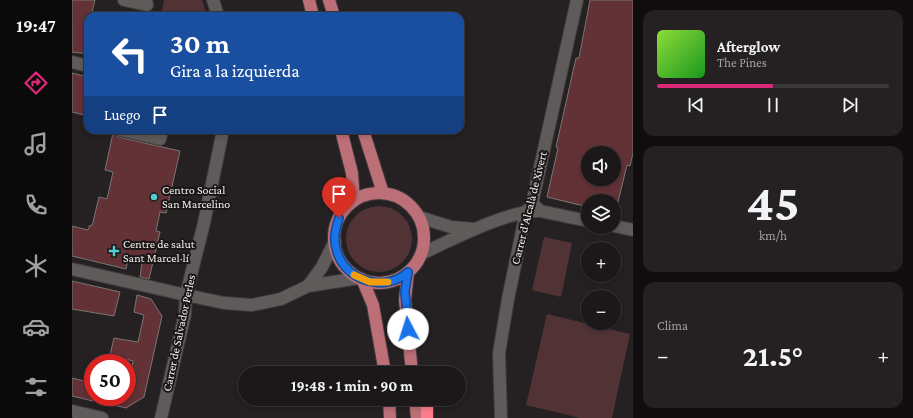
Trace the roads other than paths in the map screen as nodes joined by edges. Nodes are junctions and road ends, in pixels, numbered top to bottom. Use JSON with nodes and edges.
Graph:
{"nodes":[{"id":1,"x":124,"y":0,"type":"edge"},
{"id":2,"x":146,"y":0,"type":"edge"},
{"id":3,"x":213,"y":0,"type":"edge"},
{"id":4,"x":308,"y":0,"type":"edge"},
{"id":5,"x":330,"y":0,"type":"edge"},
{"id":6,"x":577,"y":0,"type":"edge"},
{"id":7,"x":217,"y":12,"type":"edge"},
{"id":8,"x":312,"y":12,"type":"edge"},
{"id":9,"x":333,"y":12,"type":"edge"},
{"id":10,"x":72,"y":62,"type":"edge"},
{"id":11,"x":84,"y":65,"type":"edge"},
{"id":12,"x":222,"y":134,"type":"edge"},
{"id":13,"x":342,"y":134,"type":"edge"},
{"id":14,"x":364,"y":134,"type":"edge"},
{"id":15,"x":382,"y":193,"type":"junction"},
{"id":16,"x":533,"y":199,"type":"junction"},
{"id":17,"x":354,"y":200,"type":"junction"},
{"id":18,"x":540,"y":211,"type":"junction"},
{"id":19,"x":526,"y":212,"type":"junction"},
{"id":20,"x":419,"y":217,"type":"junction"},
{"id":21,"x":581,"y":220,"type":"edge"},
{"id":22,"x":621,"y":227,"type":"edge"},
{"id":23,"x":475,"y":229,"type":"junction"},
{"id":24,"x":633,"y":230,"type":"edge"},
{"id":25,"x":334,"y":241,"type":"junction"},
{"id":26,"x":421,"y":254,"type":"junction"},
{"id":27,"x":72,"y":269,"type":"edge"},
{"id":28,"x":408,"y":272,"type":"junction"},
{"id":29,"x":360,"y":279,"type":"junction"},
{"id":30,"x":308,"y":286,"type":"junction"},
{"id":31,"x":186,"y":295,"type":"junction"},
{"id":32,"x":384,"y":366,"type":"edge"},
{"id":33,"x":411,"y":366,"type":"edge"},
{"id":34,"x":389,"y":406,"type":"edge"},
{"id":35,"x":416,"y":406,"type":"edge"},
{"id":36,"x":427,"y":406,"type":"edge"},
{"id":37,"x":72,"y":411,"type":"edge"},
{"id":38,"x":102,"y":418,"type":"edge"},
{"id":39,"x":161,"y":418,"type":"edge"},
{"id":40,"x":390,"y":418,"type":"edge"},
{"id":41,"x":417,"y":418,"type":"edge"},
{"id":42,"x":428,"y":418,"type":"edge"},
{"id":43,"x":501,"y":418,"type":"edge"}],
"edges":[{"from":1,"to":2,"type":"street"},
{"from":3,"to":7,"type":"street"},
{"from":4,"to":8,"type":"main road"},
{"from":5,"to":9,"type":"main road"},
{"from":6,"to":16,"type":"street","name":"Carrer d'Alcalà de Xivert"},
{"from":10,"to":11,"type":"street"},
{"from":12,"to":31,"type":"street","name":"Carrer de Salvador Perles"},
{"from":13,"to":17,"type":"main road"},
{"from":14,"to":15,"type":"main road"},
{"from":15,"to":17,"type":"main road"},
{"from":15,"to":20,"type":"main road"},
{"from":16,"to":18,"type":"street"},
{"from":16,"to":19,"type":"street","name":"Carrer d'Alcalà de Xivert"},
{"from":17,"to":25,"type":"main road"},
{"from":18,"to":19,"type":"street"},
{"from":18,"to":21,"type":"street"},
{"from":19,"to":23,"type":"street"},
{"from":19,"to":43,"type":"street","name":"Carrer d'Alcalà de Xivert"},
{"from":20,"to":23,"type":"street"},
{"from":20,"to":26,"type":"main road"},
{"from":22,"to":24,"type":"street"},
{"from":23,"to":26,"type":"street"},
{"from":25,"to":29,"type":"main road"},
{"from":25,"to":30,"type":"street"},
{"from":26,"to":28,"type":"main road"},
{"from":27,"to":31,"type":"street"},
{"from":28,"to":29,"type":"main road"},
{"from":28,"to":33,"type":"main road"},
{"from":29,"to":30,"type":"street"},
{"from":29,"to":32,"type":"main road"},
{"from":30,"to":31,"type":"street"},
{"from":31,"to":39,"type":"street","name":"Carrer de Salvador Perles"},
{"from":34,"to":40,"type":"main road"},
{"from":35,"to":41,"type":"main road"},
{"from":36,"to":42,"type":"highway"},
{"from":37,"to":38,"type":"street"}]}
